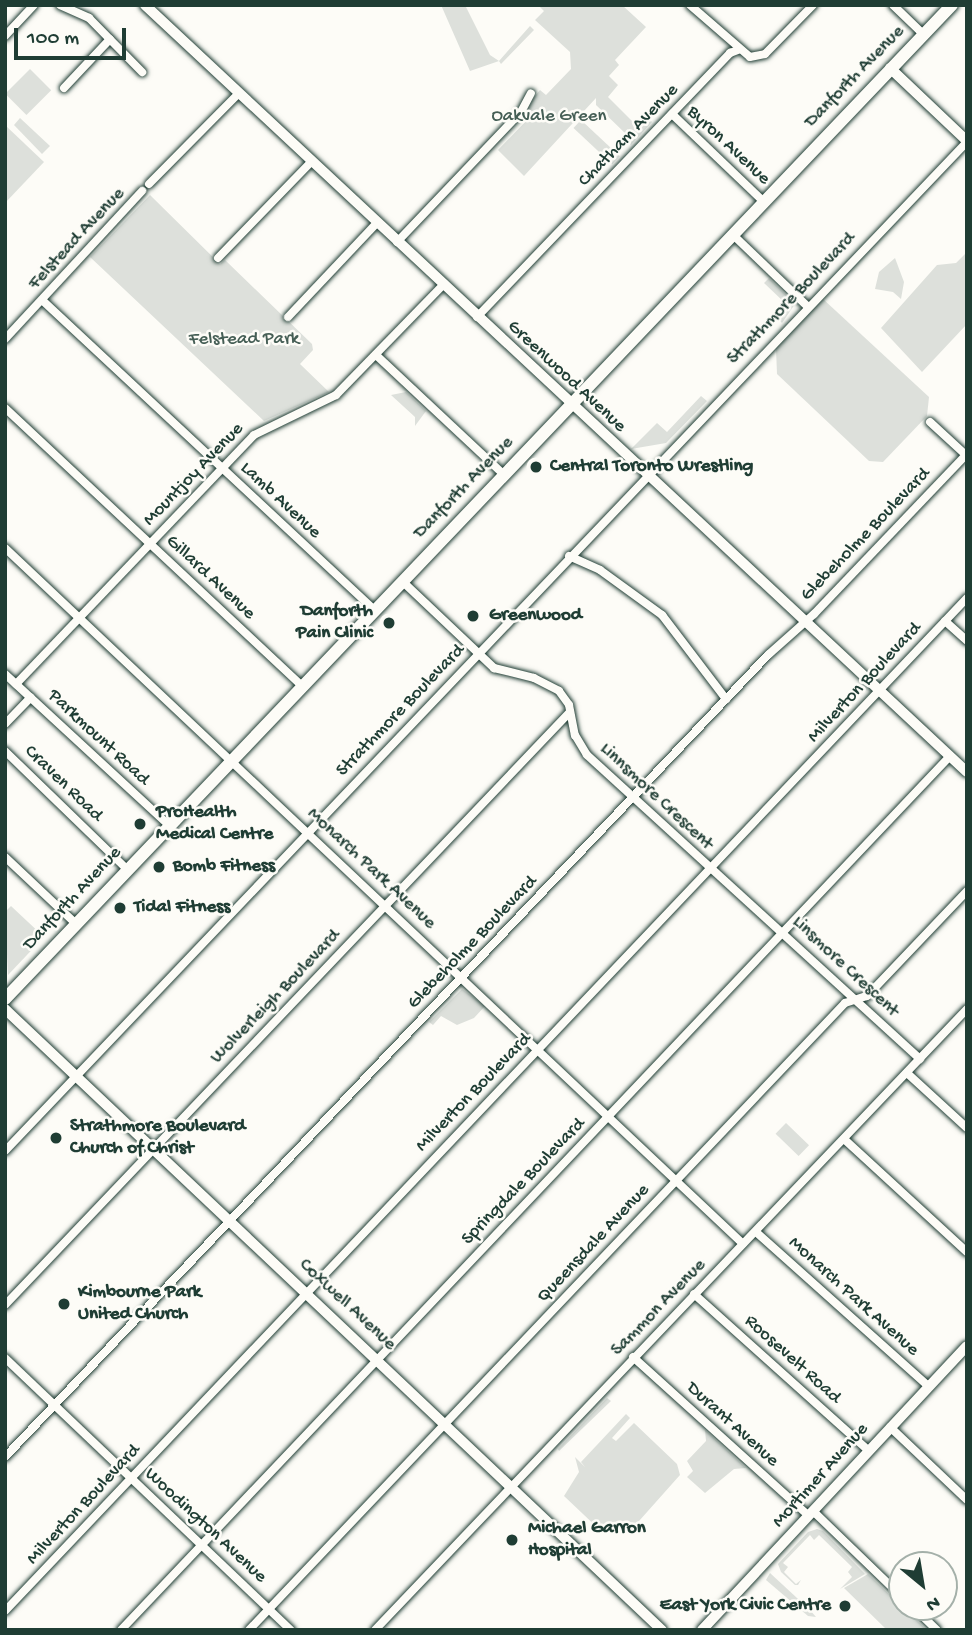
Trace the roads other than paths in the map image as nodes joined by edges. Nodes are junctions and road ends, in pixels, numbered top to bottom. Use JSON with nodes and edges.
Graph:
{"nodes":[{"id":1,"x":34,"y":5,"type":"edge"},
{"id":2,"x":60,"y":5,"type":"edge"},
{"id":3,"x":145,"y":5,"type":"edge"},
{"id":4,"x":690,"y":5,"type":"edge"},
{"id":5,"x":813,"y":5,"type":"edge"},
{"id":6,"x":893,"y":5,"type":"edge"},
{"id":7,"x":951,"y":5,"type":"edge"},
{"id":8,"x":923,"y":34,"type":"junction"},
{"id":9,"x":5,"y":36,"type":"edge"},
{"id":10,"x":110,"y":39,"type":"junction"},
{"id":11,"x":738,"y":50,"type":"junction"},
{"id":12,"x":890,"y":68,"type":"junction"},
{"id":13,"x":142,"y":72,"type":"dead end"},
{"id":14,"x":64,"y":88,"type":"dead end"},
{"id":15,"x":239,"y":93,"type":"junction"},
{"id":16,"x":531,"y":93,"type":"dead end"},
{"id":17,"x":672,"y":114,"type":"junction"},
{"id":18,"x":967,"y":141,"type":"edge"},
{"id":19,"x":311,"y":162,"type":"junction"},
{"id":20,"x":763,"y":201,"type":"junction"},
{"id":21,"x":377,"y":223,"type":"junction"},
{"id":22,"x":732,"y":234,"type":"junction"},
{"id":23,"x":397,"y":242,"type":"junction"},
{"id":24,"x":218,"y":258,"type":"dead end"},
{"id":25,"x":443,"y":285,"type":"junction"},
{"id":26,"x":42,"y":300,"type":"junction"},
{"id":27,"x":807,"y":306,"type":"junction"},
{"id":28,"x":288,"y":317,"type":"dead end"},
{"id":29,"x":477,"y":317,"type":"junction"},
{"id":30,"x":5,"y":339,"type":"edge"},
{"id":31,"x":376,"y":355,"type":"junction"},
{"id":32,"x":570,"y":404,"type":"junction"},
{"id":33,"x":5,"y":408,"type":"edge"},
{"id":34,"x":930,"y":422,"type":"dead end"},
{"id":35,"x":966,"y":455,"type":"edge"},
{"id":36,"x":222,"y":469,"type":"junction"},
{"id":37,"x":503,"y":474,"type":"junction"},
{"id":38,"x":646,"y":475,"type":"junction"},
{"id":39,"x":149,"y":543,"type":"junction"},
{"id":40,"x":5,"y":548,"type":"edge"},
{"id":41,"x":569,"y":556,"type":"junction"},
{"id":42,"x":402,"y":581,"type":"junction"},
{"id":43,"x":967,"y":598,"type":"edge"},
{"id":44,"x":374,"y":610,"type":"junction"},
{"id":45,"x":79,"y":617,"type":"junction"},
{"id":46,"x":802,"y":620,"type":"junction"},
{"id":47,"x":944,"y":621,"type":"junction"},
{"id":48,"x":967,"y":641,"type":"edge"},
{"id":49,"x":478,"y":653,"type":"junction"},
{"id":50,"x":5,"y":674,"type":"edge"},
{"id":51,"x":16,"y":684,"type":"junction"},
{"id":52,"x":302,"y":686,"type":"junction"},
{"id":53,"x":879,"y":691,"type":"junction"},
{"id":54,"x":30,"y":697,"type":"junction"},
{"id":55,"x":726,"y":699,"type":"junction"},
{"id":56,"x":570,"y":712,"type":"junction"},
{"id":57,"x":5,"y":724,"type":"edge"},
{"id":58,"x":5,"y":751,"type":"edge"},
{"id":59,"x":950,"y":756,"type":"junction"},
{"id":60,"x":232,"y":760,"type":"junction"},
{"id":61,"x":967,"y":772,"type":"edge"},
{"id":62,"x":633,"y":798,"type":"junction"},
{"id":63,"x":170,"y":826,"type":"junction"},
{"id":64,"x":309,"y":831,"type":"junction"},
{"id":65,"x":5,"y":858,"type":"edge"},
{"id":66,"x":711,"y":868,"type":"junction"},
{"id":67,"x":128,"y":870,"type":"junction"},
{"id":68,"x":967,"y":891,"type":"edge"},
{"id":69,"x":749,"y":900,"type":"joint"},
{"id":70,"x":386,"y":904,"type":"junction"},
{"id":71,"x":76,"y":924,"type":"junction"},
{"id":72,"x":784,"y":932,"type":"junction"},
{"id":73,"x":463,"y":976,"type":"junction"},
{"id":74,"x":5,"y":999,"type":"edge"},
{"id":75,"x":857,"y":999,"type":"junction"},
{"id":76,"x":5,"y":1009,"type":"edge"},
{"id":77,"x":966,"y":1010,"type":"edge"},
{"id":78,"x":539,"y":1048,"type":"junction"},
{"id":79,"x":920,"y":1059,"type":"junction"},
{"id":80,"x":907,"y":1073,"type":"junction"},
{"id":81,"x":76,"y":1075,"type":"junction"},
{"id":82,"x":610,"y":1114,"type":"junction"},
{"id":83,"x":967,"y":1128,"type":"edge"},
{"id":84,"x":844,"y":1139,"type":"junction"},
{"id":85,"x":154,"y":1148,"type":"junction"},
{"id":86,"x":5,"y":1151,"type":"edge"},
{"id":87,"x":677,"y":1180,"type":"junction"},
{"id":88,"x":232,"y":1220,"type":"junction"},
{"id":89,"x":756,"y":1232,"type":"junction"},
{"id":90,"x":743,"y":1244,"type":"junction"},
{"id":91,"x":967,"y":1252,"type":"edge"},
{"id":92,"x":308,"y":1292,"type":"junction"},
{"id":93,"x":694,"y":1294,"type":"junction"},
{"id":94,"x":5,"y":1305,"type":"edge"},
{"id":95,"x":967,"y":1346,"type":"edge"},
{"id":96,"x":633,"y":1357,"type":"junction"},
{"id":97,"x":379,"y":1358,"type":"junction"},
{"id":98,"x":5,"y":1359,"type":"edge"},
{"id":99,"x":928,"y":1386,"type":"junction"},
{"id":100,"x":55,"y":1405,"type":"junction"},
{"id":101,"x":446,"y":1423,"type":"junction"},
{"id":102,"x":890,"y":1427,"type":"junction"},
{"id":103,"x":868,"y":1450,"type":"junction"},
{"id":104,"x":5,"y":1457,"type":"edge"},
{"id":105,"x":131,"y":1479,"type":"junction"},
{"id":106,"x":512,"y":1487,"type":"junction"},
{"id":107,"x":967,"y":1500,"type":"edge"},
{"id":108,"x":811,"y":1514,"type":"junction"},
{"id":109,"x":202,"y":1545,"type":"junction"},
{"id":110,"x":888,"y":1584,"type":"edge"},
{"id":111,"x":269,"y":1609,"type":"junction"},
{"id":112,"x":5,"y":1611,"type":"edge"},
{"id":113,"x":121,"y":1630,"type":"edge"},
{"id":114,"x":249,"y":1630,"type":"edge"},
{"id":115,"x":291,"y":1630,"type":"edge"},
{"id":116,"x":375,"y":1630,"type":"edge"},
{"id":117,"x":662,"y":1630,"type":"edge"},
{"id":118,"x":702,"y":1630,"type":"edge"}],
"edges":[{"from":1,"to":9,"type":"street"},
{"from":2,"to":10,"type":"street"},
{"from":3,"to":15,"type":"street","name":"Greenwood Avenue"},
{"from":4,"to":11,"type":"street"},
{"from":5,"to":11,"type":"street"},
{"from":6,"to":8,"type":"street"},
{"from":7,"to":8,"type":"main road","name":"Danforth Avenue"},
{"from":8,"to":12,"type":"main road","name":"Danforth Avenue"},
{"from":10,"to":13,"type":"street"},
{"from":10,"to":14,"type":"street"},
{"from":11,"to":17,"type":"street","name":"Chatham Avenue"},
{"from":12,"to":18,"type":"street"},
{"from":12,"to":20,"type":"main road","name":"Danforth Avenue"},
{"from":15,"to":19,"type":"street","name":"Greenwood Avenue"},
{"from":15,"to":26,"type":"street","name":"Felstead Avenue"},
{"from":16,"to":23,"type":"street"},
{"from":17,"to":20,"type":"street","name":"Byron Avenue"},
{"from":17,"to":29,"type":"street","name":"Chatham Avenue"},
{"from":18,"to":27,"type":"street","name":"Strathmore Boulevard"},
{"from":19,"to":21,"type":"street","name":"Greenwood Avenue"},
{"from":19,"to":24,"type":"street"},
{"from":20,"to":22,"type":"main road","name":"Danforth Avenue"},
{"from":21,"to":23,"type":"street","name":"Greenwood Avenue"},
{"from":21,"to":28,"type":"street"},
{"from":22,"to":27,"type":"street"},
{"from":22,"to":32,"type":"main road","name":"Danforth Avenue"},
{"from":23,"to":25,"type":"street","name":"Greenwood Avenue"},
{"from":25,"to":29,"type":"street","name":"Greenwood Avenue"},
{"from":25,"to":31,"type":"street","name":"Mountjoy Avenue"},
{"from":26,"to":30,"type":"street","name":"Felstead Avenue"},
{"from":26,"to":36,"type":"street","name":"Lamb Avenue"},
{"from":27,"to":38,"type":"street","name":"Strathmore Boulevard"},
{"from":29,"to":32,"type":"street","name":"Greenwood Avenue"},
{"from":31,"to":36,"type":"street","name":"Mountjoy Avenue"},
{"from":31,"to":37,"type":"street"},
{"from":32,"to":37,"type":"main road","name":"Danforth Avenue"},
{"from":32,"to":38,"type":"street","name":"Greenwood Avenue"},
{"from":33,"to":39,"type":"street","name":"Gillard Avenue"},
{"from":34,"to":35,"type":"street"},
{"from":35,"to":46,"type":"street","name":"Glebeholme Boulevard"},
{"from":36,"to":39,"type":"street","name":"Mountjoy Avenue"},
{"from":36,"to":44,"type":"street","name":"Lamb Avenue"},
{"from":37,"to":42,"type":"main road","name":"Danforth Avenue"},
{"from":38,"to":41,"type":"street","name":"Strathmore Boulevard"},
{"from":38,"to":46,"type":"street","name":"Greenwood Avenue"},
{"from":39,"to":45,"type":"street","name":"Mountjoy Avenue"},
{"from":39,"to":52,"type":"street","name":"Gillard Avenue"},
{"from":40,"to":45,"type":"street","name":"Monarch Park Avenue"},
{"from":41,"to":49,"type":"street","name":"Strathmore Boulevard"},
{"from":41,"to":55,"type":"street"},
{"from":42,"to":44,"type":"main road","name":"Danforth Avenue"},
{"from":42,"to":49,"type":"street","name":"Linnsmore Crescent"},
{"from":43,"to":47,"type":"street","name":"Milverton Boulevard"},
{"from":44,"to":52,"type":"main road","name":"Danforth Avenue"},
{"from":45,"to":51,"type":"street","name":"Mountjoy Avenue"},
{"from":45,"to":60,"type":"street","name":"Monarch Park Avenue"},
{"from":46,"to":53,"type":"street","name":"Greenwood Avenue"},
{"from":46,"to":55,"type":"street","name":"Glebeholme Boulevard"},
{"from":47,"to":48,"type":"street"},
{"from":47,"to":53,"type":"street","name":"Milverton Boulevard"},
{"from":49,"to":56,"type":"street","name":"Linnsmore Crescent"},
{"from":49,"to":64,"type":"street","name":"Strathmore Boulevard"},
{"from":50,"to":51,"type":"street","name":"Parkmount Road"},
{"from":51,"to":54,"type":"street","name":"Parkmount Road"},
{"from":52,"to":60,"type":"main road","name":"Danforth Avenue"},
{"from":53,"to":59,"type":"street","name":"Greenwood Avenue"},
{"from":53,"to":66,"type":"street","name":"Milverton Boulevard"},
{"from":54,"to":57,"type":"street"},
{"from":54,"to":63,"type":"street","name":"Parkmount Road"},
{"from":55,"to":62,"type":"street","name":"Glebeholme Boulevard"},
{"from":56,"to":62,"type":"street","name":"Linnsmore Crescent"},
{"from":56,"to":70,"type":"street","name":"Wolverleigh Boulevard"},
{"from":58,"to":67,"type":"street","name":"Craven Road"},
{"from":59,"to":61,"type":"street","name":"Greenwood Avenue"},
{"from":59,"to":72,"type":"street","name":"Springdale Boulevard"},
{"from":60,"to":63,"type":"main road","name":"Danforth Avenue"},
{"from":60,"to":64,"type":"street","name":"Monarch Park Avenue"},
{"from":62,"to":66,"type":"street","name":"Linnsmore Crescent"},
{"from":62,"to":73,"type":"street","name":"Glebeholme Boulevard"},
{"from":63,"to":67,"type":"main road","name":"Danforth Avenue"},
{"from":64,"to":70,"type":"street","name":"Monarch Park Avenue"},
{"from":64,"to":81,"type":"street","name":"Strathmore Boulevard"},
{"from":65,"to":71,"type":"street"},
{"from":66,"to":69,"type":"street","name":"Linnsmore Crescent"},
{"from":66,"to":78,"type":"street","name":"Milverton Boulevard"},
{"from":67,"to":71,"type":"main road","name":"Danforth Avenue"},
{"from":68,"to":75,"type":"street","name":"Queensdale Avenue"},
{"from":69,"to":72,"type":"street","name":"Linsmore Crescent"},
{"from":70,"to":73,"type":"street","name":"Monarch Park Avenue"},
{"from":70,"to":85,"type":"street","name":"Wolverleigh Boulevard"},
{"from":71,"to":74,"type":"main road","name":"Danforth Avenue"},
{"from":72,"to":75,"type":"street","name":"Linsmore Crescent"},
{"from":72,"to":82,"type":"street","name":"Springdale Boulevard"},
{"from":73,"to":78,"type":"street","name":"Monarch Park Avenue"},
{"from":73,"to":88,"type":"street","name":"Glebeholme Boulevard"},
{"from":75,"to":79,"type":"street","name":"Linsmore Crescent"},
{"from":75,"to":87,"type":"street","name":"Queensdale Avenue"},
{"from":76,"to":81,"type":"street","name":"Coxwell Avenue"},
{"from":77,"to":79,"type":"street","name":"Sammon Avenue"},
{"from":78,"to":82,"type":"street","name":"Monarch Park Avenue"},
{"from":78,"to":92,"type":"street","name":"Milverton Boulevard"},
{"from":79,"to":80,"type":"street","name":"Sammon Avenue"},
{"from":80,"to":83,"type":"street"},
{"from":80,"to":84,"type":"street","name":"Sammon Avenue"},
{"from":81,"to":85,"type":"street","name":"Coxwell Avenue"},
{"from":81,"to":86,"type":"street","name":"Strathmore Boulevard"},
{"from":82,"to":87,"type":"street","name":"Monarch Park Avenue"},
{"from":82,"to":97,"type":"street","name":"Springdale Boulevard"},
{"from":84,"to":89,"type":"street","name":"Sammon Avenue"},
{"from":84,"to":91,"type":"street"},
{"from":85,"to":88,"type":"street","name":"Coxwell Avenue"},
{"from":85,"to":94,"type":"street","name":"Wolverleigh Boulevard"},
{"from":87,"to":90,"type":"street","name":"Monarch Park Avenue"},
{"from":87,"to":101,"type":"street","name":"Queensdale Avenue"},
{"from":88,"to":92,"type":"street","name":"Coxwell Avenue"},
{"from":88,"to":100,"type":"street","name":"Glebeholme Boulevard"},
{"from":89,"to":90,"type":"street","name":"Sammon Avenue"},
{"from":89,"to":99,"type":"street","name":"Monarch Park Avenue"},
{"from":90,"to":93,"type":"street","name":"Sammon Avenue"},
{"from":92,"to":97,"type":"street","name":"Coxwell Avenue"},
{"from":92,"to":105,"type":"street","name":"Milverton Boulevard"},
{"from":93,"to":96,"type":"street","name":"Sammon Avenue"},
{"from":93,"to":103,"type":"street","name":"Roosevelt Road"},
{"from":95,"to":99,"type":"street","name":"Mortimer Avenue"},
{"from":96,"to":106,"type":"street","name":"Sammon Avenue"},
{"from":96,"to":108,"type":"street","name":"Durant Avenue"},
{"from":97,"to":101,"type":"street","name":"Coxwell Avenue"},
{"from":97,"to":109,"type":"street","name":"Springdale Boulevard"},
{"from":98,"to":100,"type":"street","name":"Woodington Avenue"},
{"from":99,"to":102,"type":"street","name":"Mortimer Avenue"},
{"from":100,"to":104,"type":"street","name":"Glebeholme Boulevard"},
{"from":100,"to":105,"type":"street","name":"Woodington Avenue"},
{"from":101,"to":106,"type":"street","name":"Coxwell Avenue"},
{"from":101,"to":111,"type":"street","name":"Queensdale Avenue"},
{"from":102,"to":103,"type":"street","name":"Mortimer Avenue"},
{"from":102,"to":107,"type":"street"},
{"from":103,"to":108,"type":"street","name":"Mortimer Avenue"},
{"from":105,"to":109,"type":"street","name":"Woodington Avenue"},
{"from":105,"to":112,"type":"street","name":"Milverton Boulevard"},
{"from":106,"to":116,"type":"street","name":"Sammon Avenue"},
{"from":106,"to":117,"type":"street","name":"Coxwell Avenue"},
{"from":108,"to":110,"type":"street","name":"Durant Avenue"},
{"from":108,"to":118,"type":"street","name":"Mortimer Avenue"},
{"from":109,"to":111,"type":"street","name":"Woodington Avenue"},
{"from":109,"to":113,"type":"street","name":"Springdale Boulevard"},
{"from":111,"to":114,"type":"street","name":"Queensdale Avenue"},
{"from":111,"to":115,"type":"street","name":"Woodington Avenue"}]}
